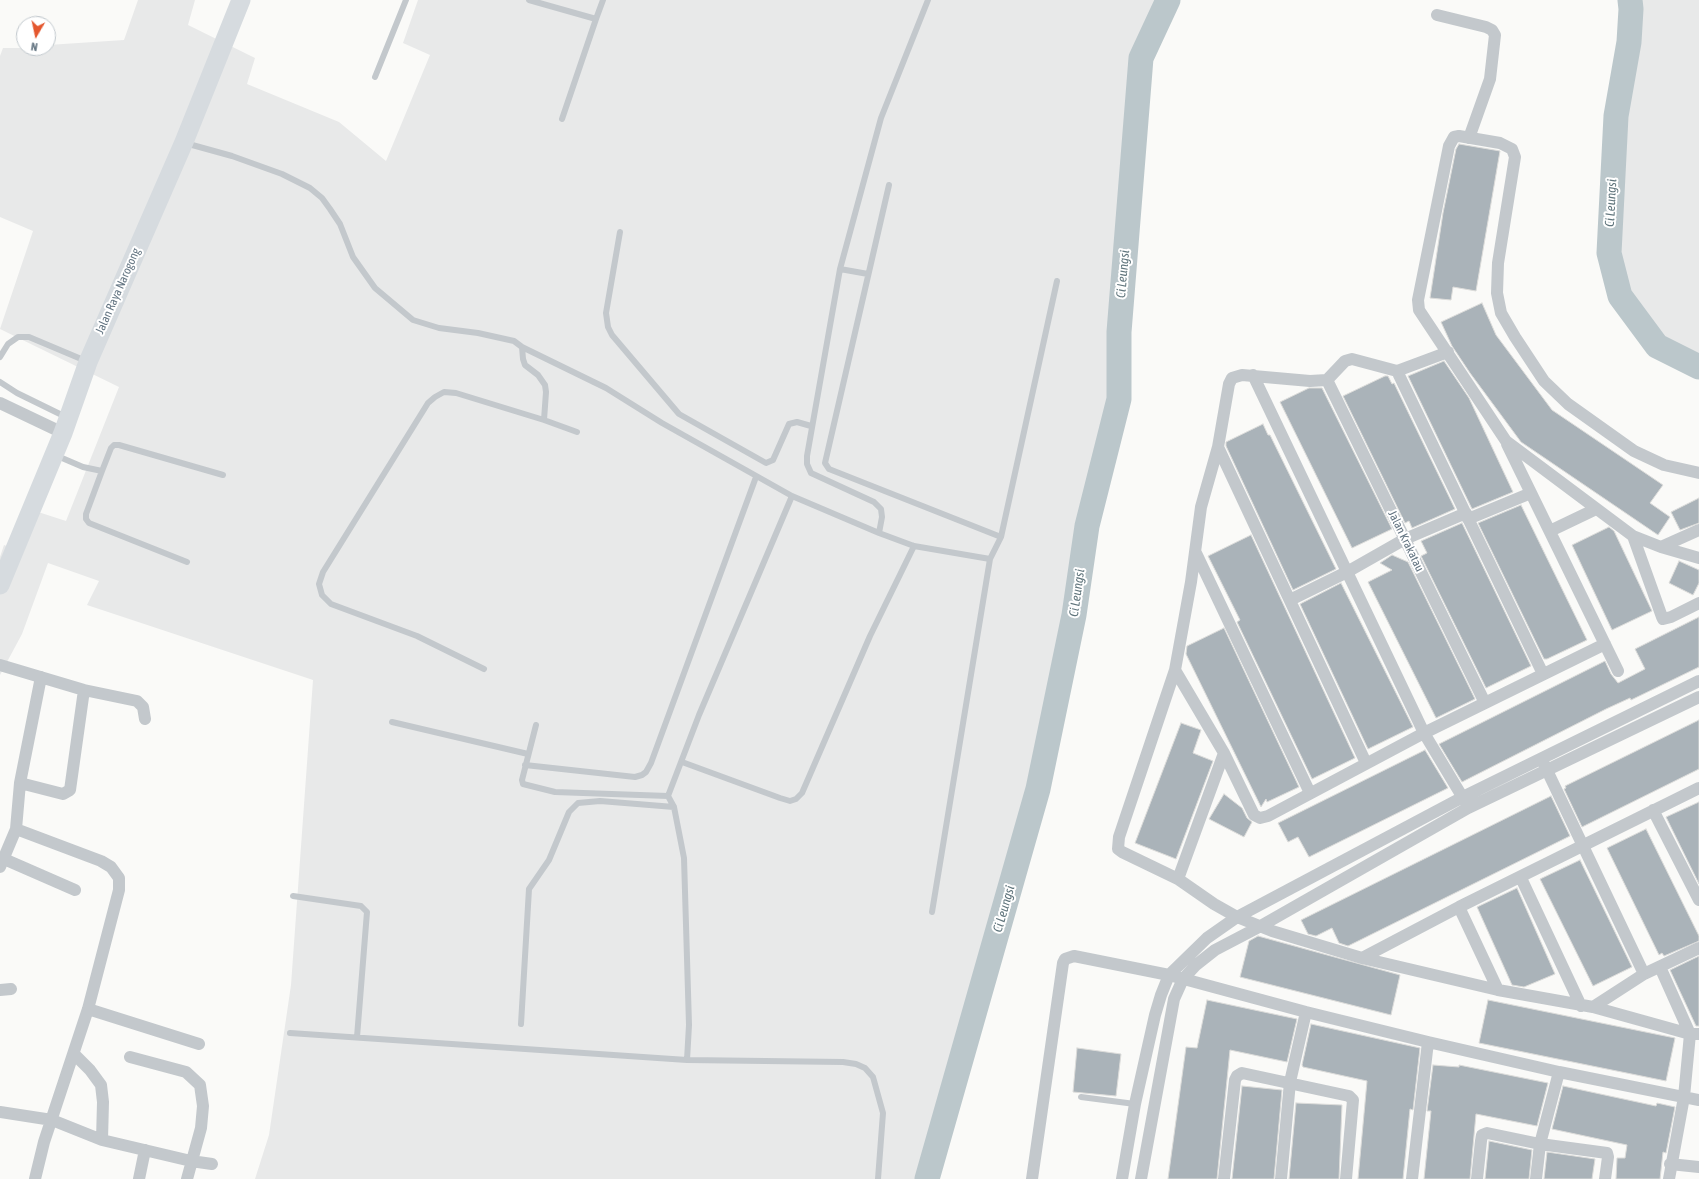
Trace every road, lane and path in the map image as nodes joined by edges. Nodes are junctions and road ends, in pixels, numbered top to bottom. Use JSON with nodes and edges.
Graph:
{"nodes":[{"id":1,"x":241,"y":0,"type":"edge"},
{"id":2,"x":406,"y":0,"type":"edge"},
{"id":3,"x":529,"y":0,"type":"edge"},
{"id":4,"x":603,"y":0,"type":"edge"},
{"id":5,"x":928,"y":0,"type":"edge"},
{"id":6,"x":1437,"y":15,"type":"dead end"},
{"id":7,"x":596,"y":19,"type":"junction"},
{"id":8,"x":375,"y":77,"type":"dead end"},
{"id":9,"x":562,"y":119,"type":"dead end"},
{"id":10,"x":1469,"y":138,"type":"junction"},
{"id":11,"x":184,"y":142,"type":"junction"},
{"id":12,"x":889,"y":185,"type":"dead end"},
{"id":13,"x":620,"y":232,"type":"dead end"},
{"id":14,"x":840,"y":269,"type":"junction"},
{"id":15,"x":868,"y":274,"type":"junction"},
{"id":16,"x":1057,"y":282,"type":"dead end"},
{"id":17,"x":522,"y":347,"type":"junction"},
{"id":18,"x":1448,"y":352,"type":"junction"},
{"id":19,"x":0,"y":357,"type":"edge"},
{"id":20,"x":88,"y":362,"type":"junction"},
{"id":21,"x":1398,"y":371,"type":"junction"},
{"id":22,"x":1253,"y":375,"type":"junction"},
{"id":23,"x":1327,"y":380,"type":"junction"},
{"id":24,"x":0,"y":382,"type":"edge"},
{"id":25,"x":0,"y":403,"type":"edge"},
{"id":26,"x":544,"y":420,"type":"junction"},
{"id":27,"x":65,"y":425,"type":"junction"},
{"id":28,"x":811,"y":426,"type":"junction"},
{"id":29,"x":577,"y":432,"type":"dead end"},
{"id":30,"x":1506,"y":441,"type":"junction"},
{"id":31,"x":1218,"y":447,"type":"junction"},
{"id":32,"x":54,"y":455,"type":"junction"},
{"id":33,"x":102,"y":472,"type":"junction"},
{"id":34,"x":1699,"y":473,"type":"edge"},
{"id":35,"x":223,"y":475,"type":"dead end"},
{"id":36,"x":756,"y":477,"type":"junction"},
{"id":37,"x":1531,"y":493,"type":"junction"},
{"id":38,"x":792,"y":496,"type":"junction"},
{"id":39,"x":1596,"y":509,"type":"junction"},
{"id":40,"x":1467,"y":516,"type":"junction"},
{"id":41,"x":1699,"y":530,"type":"edge"},
{"id":42,"x":1550,"y":531,"type":"junction"},
{"id":43,"x":879,"y":534,"type":"junction"},
{"id":44,"x":1633,"y":536,"type":"junction"},
{"id":45,"x":1001,"y":537,"type":"junction"},
{"id":46,"x":1405,"y":539,"type":"junction"},
{"id":47,"x":914,"y":546,"type":"junction"},
{"id":48,"x":1661,"y":548,"type":"junction"},
{"id":49,"x":1196,"y":553,"type":"junction"},
{"id":50,"x":5,"y":555,"type":"edge"},
{"id":51,"x":1699,"y":558,"type":"edge"},
{"id":52,"x":990,"y":559,"type":"junction"},
{"id":53,"x":187,"y":562,"type":"dead end"},
{"id":54,"x":1347,"y":572,"type":"junction"},
{"id":55,"x":0,"y":584,"type":"edge"},
{"id":56,"x":1290,"y":600,"type":"junction"},
{"id":57,"x":1699,"y":602,"type":"edge"},
{"id":58,"x":1605,"y":644,"type":"junction"},
{"id":59,"x":0,"y":666,"type":"edge"},
{"id":60,"x":484,"y":669,"type":"dead end"},
{"id":61,"x":1175,"y":670,"type":"junction"},
{"id":62,"x":1618,"y":671,"type":"dead end"},
{"id":63,"x":1543,"y":674,"type":"junction"},
{"id":64,"x":42,"y":677,"type":"junction"},
{"id":65,"x":1699,"y":681,"type":"edge"},
{"id":66,"x":84,"y":690,"type":"junction"},
{"id":67,"x":1699,"y":697,"type":"edge"},
{"id":68,"x":1485,"y":703,"type":"junction"},
{"id":69,"x":145,"y":719,"type":"dead end"},
{"id":70,"x":392,"y":722,"type":"dead end"},
{"id":71,"x":536,"y":725,"type":"dead end"},
{"id":72,"x":1424,"y":733,"type":"junction"},
{"id":73,"x":1224,"y":753,"type":"junction"},
{"id":74,"x":528,"y":754,"type":"junction"},
{"id":75,"x":1542,"y":758,"type":"junction"},
{"id":76,"x":682,"y":762,"type":"junction"},
{"id":77,"x":1366,"y":763,"type":"junction"},
{"id":78,"x":525,"y":766,"type":"junction"},
{"id":79,"x":1547,"y":770,"type":"junction"},
{"id":80,"x":20,"y":783,"type":"junction"},
{"id":81,"x":1699,"y":788,"type":"edge"},
{"id":82,"x":1310,"y":793,"type":"junction"},
{"id":83,"x":668,"y":796,"type":"junction"},
{"id":84,"x":1466,"y":802,"type":"junction"},
{"id":85,"x":674,"y":807,"type":"junction"},
{"id":86,"x":1653,"y":810,"type":"junction"},
{"id":87,"x":16,"y":830,"type":"junction"},
{"id":88,"x":1583,"y":845,"type":"junction"},
{"id":89,"x":2,"y":863,"type":"edge"},
{"id":90,"x":1521,"y":878,"type":"junction"},
{"id":91,"x":1178,"y":879,"type":"junction"},
{"id":92,"x":75,"y":890,"type":"dead end"},
{"id":93,"x":293,"y":896,"type":"dead end"},
{"id":94,"x":1699,"y":900,"type":"edge"},
{"id":95,"x":1459,"y":907,"type":"junction"},
{"id":96,"x":932,"y":912,"type":"dead end"},
{"id":97,"x":1237,"y":917,"type":"junction"},
{"id":98,"x":1259,"y":927,"type":"junction"},
{"id":99,"x":1699,"y":948,"type":"edge"},
{"id":100,"x":1362,"y":958,"type":"junction"},
{"id":101,"x":1660,"y":967,"type":"junction"},
{"id":102,"x":1644,"y":974,"type":"junction"},
{"id":103,"x":1168,"y":975,"type":"junction"},
{"id":104,"x":1183,"y":978,"type":"junction"},
{"id":105,"x":1498,"y":990,"type":"junction"},
{"id":106,"x":1581,"y":1006,"type":"junction"},
{"id":107,"x":1593,"y":1007,"type":"junction"},
{"id":108,"x":88,"y":1009,"type":"junction"},
{"id":109,"x":1306,"y":1012,"type":"junction"},
{"id":110,"x":522,"y":1024,"type":"dead end"},
{"id":111,"x":290,"y":1033,"type":"dead end"},
{"id":112,"x":1695,"y":1034,"type":"edge"},
{"id":113,"x":357,"y":1037,"type":"junction"},
{"id":114,"x":1428,"y":1042,"type":"junction"},
{"id":115,"x":199,"y":1044,"type":"dead end"},
{"id":116,"x":74,"y":1055,"type":"junction"},
{"id":117,"x":130,"y":1057,"type":"dead end"},
{"id":118,"x":687,"y":1060,"type":"junction"},
{"id":119,"x":1559,"y":1072,"type":"junction"},
{"id":120,"x":1290,"y":1082,"type":"junction"},
{"id":121,"x":1081,"y":1097,"type":"dead end"},
{"id":122,"x":1684,"y":1097,"type":"junction"},
{"id":123,"x":1699,"y":1100,"type":"edge"},
{"id":124,"x":1135,"y":1104,"type":"junction"},
{"id":125,"x":0,"y":1112,"type":"edge"},
{"id":126,"x":52,"y":1120,"type":"junction"},
{"id":127,"x":102,"y":1140,"type":"junction"},
{"id":128,"x":1540,"y":1144,"type":"junction"},
{"id":129,"x":144,"y":1150,"type":"junction"},
{"id":130,"x":191,"y":1161,"type":"junction"},
{"id":131,"x":212,"y":1164,"type":"dead end"},
{"id":132,"x":1670,"y":1164,"type":"junction"},
{"id":133,"x":1699,"y":1167,"type":"edge"},
{"id":134,"x":35,"y":1179,"type":"edge"},
{"id":135,"x":139,"y":1179,"type":"edge"},
{"id":136,"x":187,"y":1179,"type":"edge"},
{"id":137,"x":878,"y":1179,"type":"edge"},
{"id":138,"x":1032,"y":1179,"type":"edge"},
{"id":139,"x":1122,"y":1179,"type":"edge"},
{"id":140,"x":1141,"y":1179,"type":"edge"},
{"id":141,"x":1224,"y":1179,"type":"edge"},
{"id":142,"x":1281,"y":1179,"type":"edge"},
{"id":143,"x":1346,"y":1179,"type":"edge"},
{"id":144,"x":1412,"y":1179,"type":"edge"},
{"id":145,"x":1477,"y":1179,"type":"edge"},
{"id":146,"x":1536,"y":1179,"type":"edge"},
{"id":147,"x":1605,"y":1179,"type":"edge"},
{"id":148,"x":1668,"y":1179,"type":"edge"}],
"edges":[{"from":1,"to":11,"type":"main road","name":"Jalan Raya Narogong"},
{"from":2,"to":8,"type":"lane"},
{"from":3,"to":7,"type":"lane"},
{"from":4,"to":7,"type":"lane"},
{"from":5,"to":14,"type":"lane"},
{"from":6,"to":10,"type":"street"},
{"from":7,"to":9,"type":"lane"},
{"from":10,"to":18,"type":"street"},
{"from":10,"to":34,"type":"street"},
{"from":11,"to":17,"type":"lane"},
{"from":11,"to":20,"type":"main road","name":"Jalan Raya Narogong"},
{"from":12,"to":15,"type":"lane"},
{"from":13,"to":28,"type":"lane"},
{"from":14,"to":15,"type":"lane"},
{"from":14,"to":28,"type":"lane"},
{"from":15,"to":45,"type":"lane"},
{"from":16,"to":45,"type":"lane"},
{"from":17,"to":26,"type":"lane"},
{"from":17,"to":36,"type":"lane"},
{"from":18,"to":21,"type":"street"},
{"from":18,"to":30,"type":"street"},
{"from":19,"to":20,"type":"lane"},
{"from":20,"to":27,"type":"main road","name":"Jalan Raya Narogong"},
{"from":21,"to":23,"type":"street"},
{"from":21,"to":40,"type":"street"},
{"from":22,"to":23,"type":"street"},
{"from":22,"to":31,"type":"street"},
{"from":22,"to":54,"type":"street"},
{"from":23,"to":46,"type":"street","name":"Jalan Krakatau"},
{"from":24,"to":27,"type":"lane"},
{"from":25,"to":27,"type":"street"},
{"from":26,"to":29,"type":"lane"},
{"from":26,"to":60,"type":"lane"},
{"from":27,"to":32,"type":"main road","name":"Jalan Raya Narogong"},
{"from":28,"to":43,"type":"lane"},
{"from":30,"to":37,"type":"street"},
{"from":30,"to":39,"type":"street"},
{"from":31,"to":49,"type":"street"},
{"from":31,"to":56,"type":"street"},
{"from":32,"to":33,"type":"lane"},
{"from":32,"to":50,"type":"main road","name":"Jalan Raya Narogong"},
{"from":33,"to":35,"type":"lane"},
{"from":33,"to":53,"type":"lane"},
{"from":36,"to":38,"type":"lane"},
{"from":36,"to":78,"type":"lane"},
{"from":37,"to":40,"type":"street"},
{"from":37,"to":42,"type":"street"},
{"from":38,"to":43,"type":"lane"},
{"from":38,"to":76,"type":"lane"},
{"from":39,"to":42,"type":"street"},
{"from":39,"to":44,"type":"street"},
{"from":40,"to":46,"type":"street"},
{"from":40,"to":63,"type":"street"},
{"from":41,"to":48,"type":"street"},
{"from":42,"to":58,"type":"street"},
{"from":43,"to":47,"type":"lane"},
{"from":44,"to":48,"type":"street"},
{"from":44,"to":57,"type":"street"},
{"from":45,"to":52,"type":"lane"},
{"from":46,"to":54,"type":"street"},
{"from":46,"to":68,"type":"street","name":"Jalan Krakatau"},
{"from":47,"to":52,"type":"lane"},
{"from":47,"to":76,"type":"lane"},
{"from":48,"to":51,"type":"street"},
{"from":49,"to":61,"type":"street"},
{"from":49,"to":82,"type":"street"},
{"from":50,"to":55,"type":"main road","name":"Jalan Raya Narogong"},
{"from":52,"to":96,"type":"lane"},
{"from":54,"to":56,"type":"street"},
{"from":54,"to":72,"type":"street"},
{"from":56,"to":77,"type":"street"},
{"from":58,"to":62,"type":"street"},
{"from":58,"to":63,"type":"street"},
{"from":59,"to":64,"type":"street"},
{"from":61,"to":73,"type":"street"},
{"from":61,"to":91,"type":"street"},
{"from":63,"to":68,"type":"street"},
{"from":64,"to":66,"type":"street"},
{"from":64,"to":80,"type":"street"},
{"from":65,"to":75,"type":"street"},
{"from":66,"to":69,"type":"street"},
{"from":66,"to":80,"type":"street"},
{"from":67,"to":79,"type":"street"},
{"from":68,"to":72,"type":"street"},
{"from":70,"to":74,"type":"lane"},
{"from":71,"to":74,"type":"lane"},
{"from":72,"to":77,"type":"street"},
{"from":72,"to":84,"type":"street"},
{"from":73,"to":82,"type":"street"},
{"from":73,"to":91,"type":"street"},
{"from":74,"to":78,"type":"lane"},
{"from":75,"to":79,"type":"street"},
{"from":75,"to":84,"type":"street"},
{"from":76,"to":83,"type":"lane"},
{"from":77,"to":82,"type":"street"},
{"from":78,"to":83,"type":"lane"},
{"from":79,"to":84,"type":"street"},
{"from":79,"to":88,"type":"street"},
{"from":80,"to":87,"type":"street"},
{"from":81,"to":86,"type":"street"},
{"from":83,"to":85,"type":"lane"},
{"from":84,"to":97,"type":"street"},
{"from":84,"to":98,"type":"street"},
{"from":85,"to":110,"type":"lane"},
{"from":85,"to":118,"type":"lane"},
{"from":86,"to":88,"type":"street"},
{"from":86,"to":94,"type":"street"},
{"from":87,"to":89,"type":"street"},
{"from":87,"to":108,"type":"street"},
{"from":88,"to":90,"type":"street"},
{"from":88,"to":102,"type":"street"},
{"from":89,"to":92,"type":"street"},
{"from":90,"to":95,"type":"street"},
{"from":90,"to":106,"type":"street"},
{"from":91,"to":97,"type":"street"},
{"from":93,"to":113,"type":"lane"},
{"from":95,"to":100,"type":"street"},
{"from":95,"to":105,"type":"street"},
{"from":97,"to":98,"type":"street"},
{"from":97,"to":103,"type":"street"},
{"from":98,"to":100,"type":"street"},
{"from":98,"to":104,"type":"street"},
{"from":99,"to":101,"type":"street"},
{"from":100,"to":105,"type":"street"},
{"from":101,"to":102,"type":"street"},
{"from":101,"to":112,"type":"street"},
{"from":102,"to":107,"type":"street"},
{"from":103,"to":104,"type":"street"},
{"from":103,"to":124,"type":"street"},
{"from":103,"to":138,"type":"street"},
{"from":104,"to":109,"type":"street"},
{"from":104,"to":140,"type":"street"},
{"from":105,"to":106,"type":"street"},
{"from":106,"to":107,"type":"street"},
{"from":107,"to":112,"type":"street"},
{"from":108,"to":115,"type":"street"},
{"from":108,"to":116,"type":"street"},
{"from":109,"to":114,"type":"street"},
{"from":109,"to":120,"type":"street"},
{"from":111,"to":113,"type":"lane"},
{"from":112,"to":122,"type":"street"},
{"from":113,"to":118,"type":"lane"},
{"from":114,"to":119,"type":"street"},
{"from":114,"to":144,"type":"street"},
{"from":116,"to":126,"type":"street"},
{"from":116,"to":127,"type":"street"},
{"from":117,"to":130,"type":"street"},
{"from":118,"to":137,"type":"lane"},
{"from":119,"to":122,"type":"street"},
{"from":119,"to":128,"type":"street"},
{"from":120,"to":141,"type":"street"},
{"from":120,"to":142,"type":"street"},
{"from":120,"to":143,"type":"street"},
{"from":121,"to":124,"type":"lane"},
{"from":122,"to":123,"type":"street"},
{"from":122,"to":132,"type":"street"},
{"from":124,"to":139,"type":"street"},
{"from":125,"to":126,"type":"street"},
{"from":126,"to":127,"type":"street"},
{"from":126,"to":134,"type":"street"},
{"from":127,"to":129,"type":"street"},
{"from":128,"to":145,"type":"street"},
{"from":128,"to":146,"type":"street"},
{"from":128,"to":147,"type":"street"},
{"from":129,"to":130,"type":"street"},
{"from":129,"to":135,"type":"street"},
{"from":130,"to":131,"type":"street"},
{"from":130,"to":136,"type":"street"},
{"from":132,"to":133,"type":"street"},
{"from":132,"to":148,"type":"street"}]}
